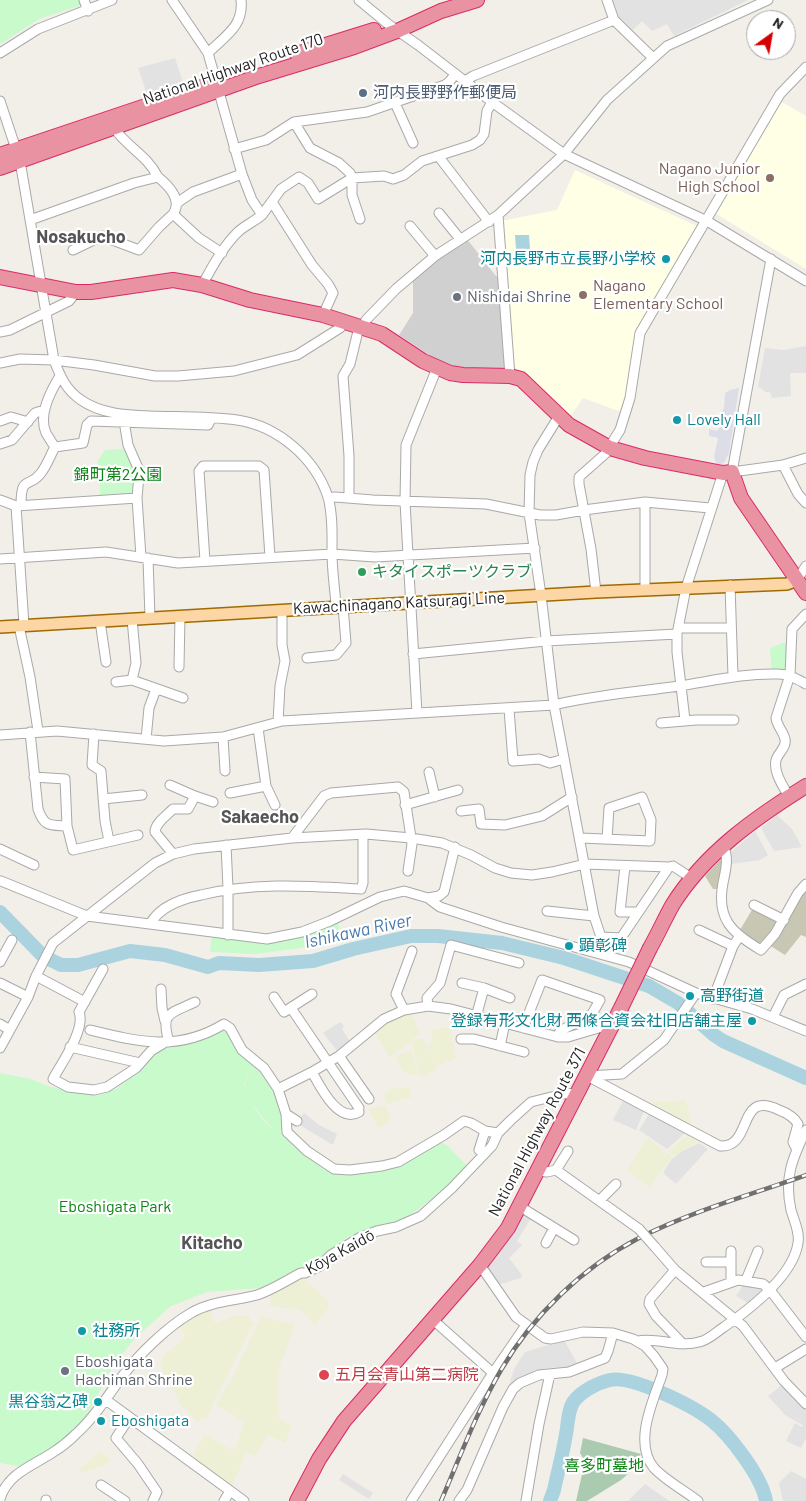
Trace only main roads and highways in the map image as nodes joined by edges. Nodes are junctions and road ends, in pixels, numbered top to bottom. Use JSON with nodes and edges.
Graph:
{"nodes":[{"id":1,"x":455,"y":0,"type":"edge"},
{"id":2,"x":477,"y":0,"type":"edge"},
{"id":3,"x":392,"y":28,"type":"junction"},
{"id":4,"x":217,"y":87,"type":"junction"},
{"id":5,"x":0,"y":155,"type":"edge"},
{"id":6,"x":18,"y":155,"type":"junction"},
{"id":7,"x":0,"y":168,"type":"edge"},
{"id":8,"x":0,"y":277,"type":"edge"},
{"id":9,"x":797,"y":580,"type":"junction"},
{"id":10,"x":806,"y":593,"type":"edge"},
{"id":11,"x":0,"y":627,"type":"edge"},
{"id":12,"x":806,"y":786,"type":"edge"},
{"id":13,"x":297,"y":1501,"type":"edge"}],
"edges":[{"from":1,"to":3,"type":"highway","name":"National Highway Route 170"},
{"from":2,"to":3,"type":"highway","name":"National Highway Route 170"},
{"from":3,"to":4,"type":"highway","name":"National Highway Route 170"},
{"from":4,"to":6,"type":"highway","name":"National Highway Route 170"},
{"from":4,"to":6,"type":"highway","name":"National Highway Route 170"},
{"from":5,"to":6,"type":"highway","name":"National Highway Route 170"},
{"from":6,"to":7,"type":"highway","name":"National Highway Route 170"},
{"from":8,"to":9,"type":"highway"},
{"from":9,"to":10,"type":"highway"},
{"from":9,"to":11,"type":"main road","name":"Kawachinagano Katsuragi Line"},
{"from":12,"to":13,"type":"highway","name":"National Highway Route 371","bridge":true}]}
